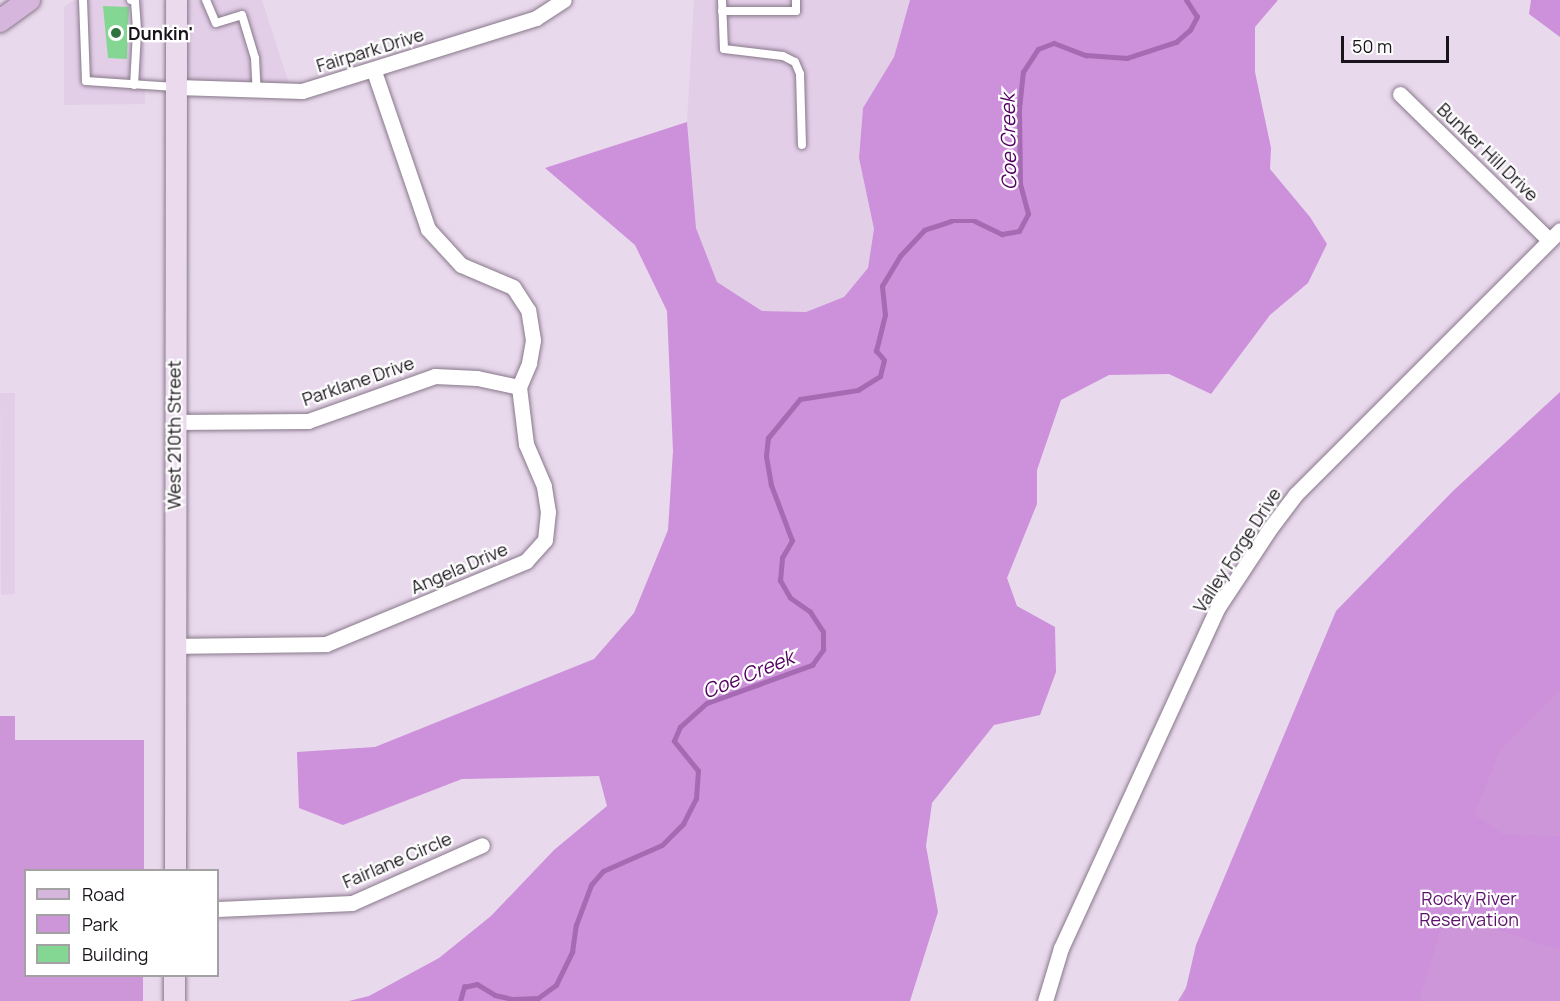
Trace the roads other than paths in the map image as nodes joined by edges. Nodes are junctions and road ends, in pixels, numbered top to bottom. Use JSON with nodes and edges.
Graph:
{"nodes":[{"id":1,"x":29,"y":0,"type":"edge"},
{"id":2,"x":83,"y":0,"type":"edge"},
{"id":3,"x":131,"y":0,"type":"edge"},
{"id":4,"x":176,"y":0,"type":"edge"},
{"id":5,"x":206,"y":0,"type":"edge"},
{"id":6,"x":564,"y":0,"type":"edge"},
{"id":7,"x":722,"y":0,"type":"edge"},
{"id":8,"x":796,"y":0,"type":"edge"},
{"id":9,"x":722,"y":11,"type":"junction"},
{"id":10,"x":0,"y":21,"type":"edge"},
{"id":11,"x":374,"y":71,"type":"junction"},
{"id":12,"x":134,"y":85,"type":"junction"},
{"id":13,"x":177,"y":87,"type":"junction"},
{"id":14,"x":257,"y":91,"type":"junction"},
{"id":15,"x":1400,"y":94,"type":"dead end"},
{"id":16,"x":802,"y":145,"type":"dead end"},
{"id":17,"x":1554,"y":234,"type":"edge"},
{"id":18,"x":519,"y":387,"type":"junction"},
{"id":19,"x":173,"y":422,"type":"junction"},
{"id":20,"x":173,"y":646,"type":"junction"},
{"id":21,"x":482,"y":845,"type":"dead end"},
{"id":22,"x":175,"y":869,"type":"edge"},
{"id":23,"x":219,"y":909,"type":"edge"},
{"id":24,"x":174,"y":977,"type":"edge"},
{"id":25,"x":174,"y":1001,"type":"edge"},
{"id":26,"x":1045,"y":1001,"type":"edge"}],
"edges":[{"from":1,"to":10,"type":"main road"},
{"from":2,"to":12,"type":"lane"},
{"from":3,"to":12,"type":"lane"},
{"from":4,"to":13,"type":"street","name":"West 210th Street"},
{"from":5,"to":14,"type":"lane"},
{"from":6,"to":11,"type":"street","name":"Fairpark Drive"},
{"from":7,"to":9,"type":"lane"},
{"from":8,"to":9,"type":"lane"},
{"from":9,"to":16,"type":"lane"},
{"from":11,"to":14,"type":"street","name":"Fairpark Drive"},
{"from":11,"to":18,"type":"street","name":"Angela Drive"},
{"from":12,"to":13,"type":"lane"},
{"from":13,"to":14,"type":"street","name":"Fairpark Drive"},
{"from":13,"to":19,"type":"street","name":"West 210th Street"},
{"from":15,"to":17,"type":"street","name":"Bunker Hill Drive"},
{"from":17,"to":26,"type":"street","name":"Valley Forge Drive"},
{"from":18,"to":19,"type":"street","name":"Parklane Drive"},
{"from":18,"to":20,"type":"street","name":"Angela Drive"},
{"from":19,"to":20,"type":"street","name":"West 210th Street"},
{"from":20,"to":22,"type":"street","name":"West 210th Street"},
{"from":21,"to":23,"type":"street","name":"Fairlane Circle"},
{"from":24,"to":25,"type":"street"}]}
